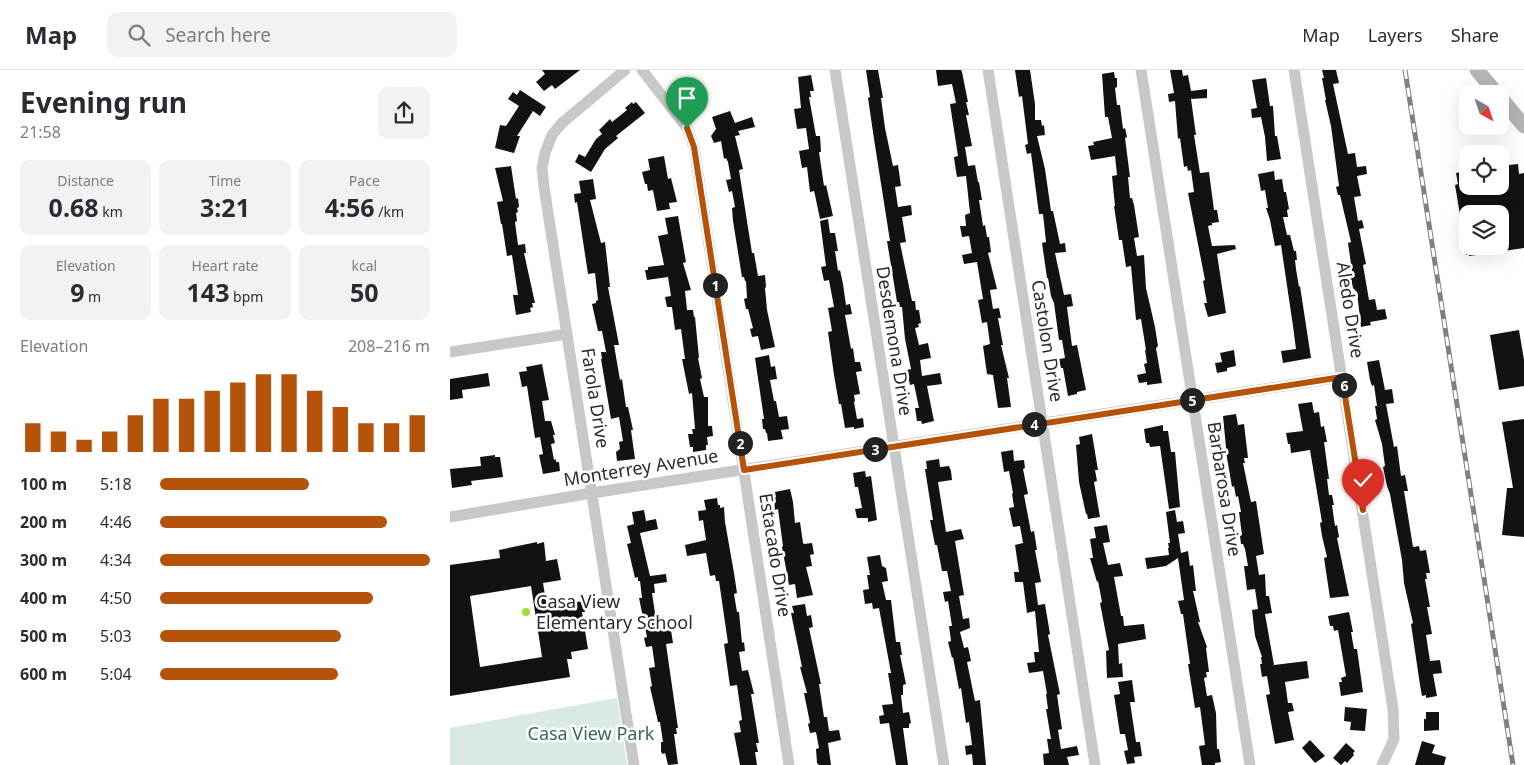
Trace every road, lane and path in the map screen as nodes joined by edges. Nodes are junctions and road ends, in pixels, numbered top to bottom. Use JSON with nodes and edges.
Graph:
{"nodes":[{"id":1,"x":625,"y":70,"type":"edge"},
{"id":2,"x":642,"y":70,"type":"edge"},
{"id":3,"x":835,"y":70,"type":"edge"},
{"id":4,"x":988,"y":70,"type":"edge"},
{"id":5,"x":1141,"y":70,"type":"edge"},
{"id":6,"x":1294,"y":70,"type":"edge"},
{"id":7,"x":1477,"y":70,"type":"edge"},
{"id":8,"x":1490,"y":85,"type":"edge"},
{"id":9,"x":1509,"y":108,"type":"edge"},
{"id":10,"x":1524,"y":126,"type":"edge"},
{"id":11,"x":567,"y":334,"type":"junction"},
{"id":12,"x":450,"y":352,"type":"edge"},
{"id":13,"x":1342,"y":377,"type":"junction"},
{"id":14,"x":1192,"y":400,"type":"junction"},
{"id":15,"x":1042,"y":423,"type":"junction"},
{"id":16,"x":893,"y":446,"type":"junction"},
{"id":17,"x":744,"y":470,"type":"junction"},
{"id":18,"x":592,"y":492,"type":"junction"},
{"id":19,"x":450,"y":516,"type":"edge"},
{"id":20,"x":1383,"y":764,"type":"edge"},
{"id":21,"x":634,"y":765,"type":"edge"},
{"id":22,"x":789,"y":765,"type":"edge"},
{"id":23,"x":944,"y":765,"type":"edge"},
{"id":24,"x":1095,"y":765,"type":"edge"},
{"id":25,"x":1250,"y":765,"type":"edge"}],
"edges":[{"from":1,"to":11,"type":"street","name":"Farola Drive"},
{"from":2,"to":17,"type":"street","name":"Estacado Drive"},
{"from":3,"to":16,"type":"street","name":"Desdemona Drive"},
{"from":4,"to":15,"type":"street","name":"Castolon Drive"},
{"from":5,"to":14,"type":"street","name":"Barbarosa Drive"},
{"from":6,"to":13,"type":"street","name":"Aledo Drive"},
{"from":7,"to":8,"type":"street"},
{"from":9,"to":10,"type":"street"},
{"from":11,"to":12,"type":"street"},
{"from":11,"to":18,"type":"street","name":"Farola Drive"},
{"from":13,"to":14,"type":"street","name":"Monterrey Avenue"},
{"from":13,"to":20,"type":"street","name":"Aledo Drive"},
{"from":14,"to":15,"type":"street","name":"Monterrey Avenue"},
{"from":14,"to":25,"type":"street","name":"Barbarosa Drive"},
{"from":15,"to":16,"type":"street","name":"Monterrey Avenue"},
{"from":15,"to":24,"type":"street","name":"Castolon Drive"},
{"from":16,"to":17,"type":"street","name":"Monterrey Avenue"},
{"from":16,"to":23,"type":"street","name":"Desdemona Drive"},
{"from":17,"to":18,"type":"street","name":"Monterrey Avenue"},
{"from":17,"to":22,"type":"street","name":"Estacado Drive"},
{"from":18,"to":19,"type":"street","name":"Monterrey Avenue"},
{"from":18,"to":21,"type":"street","name":"Farola Drive"}]}
